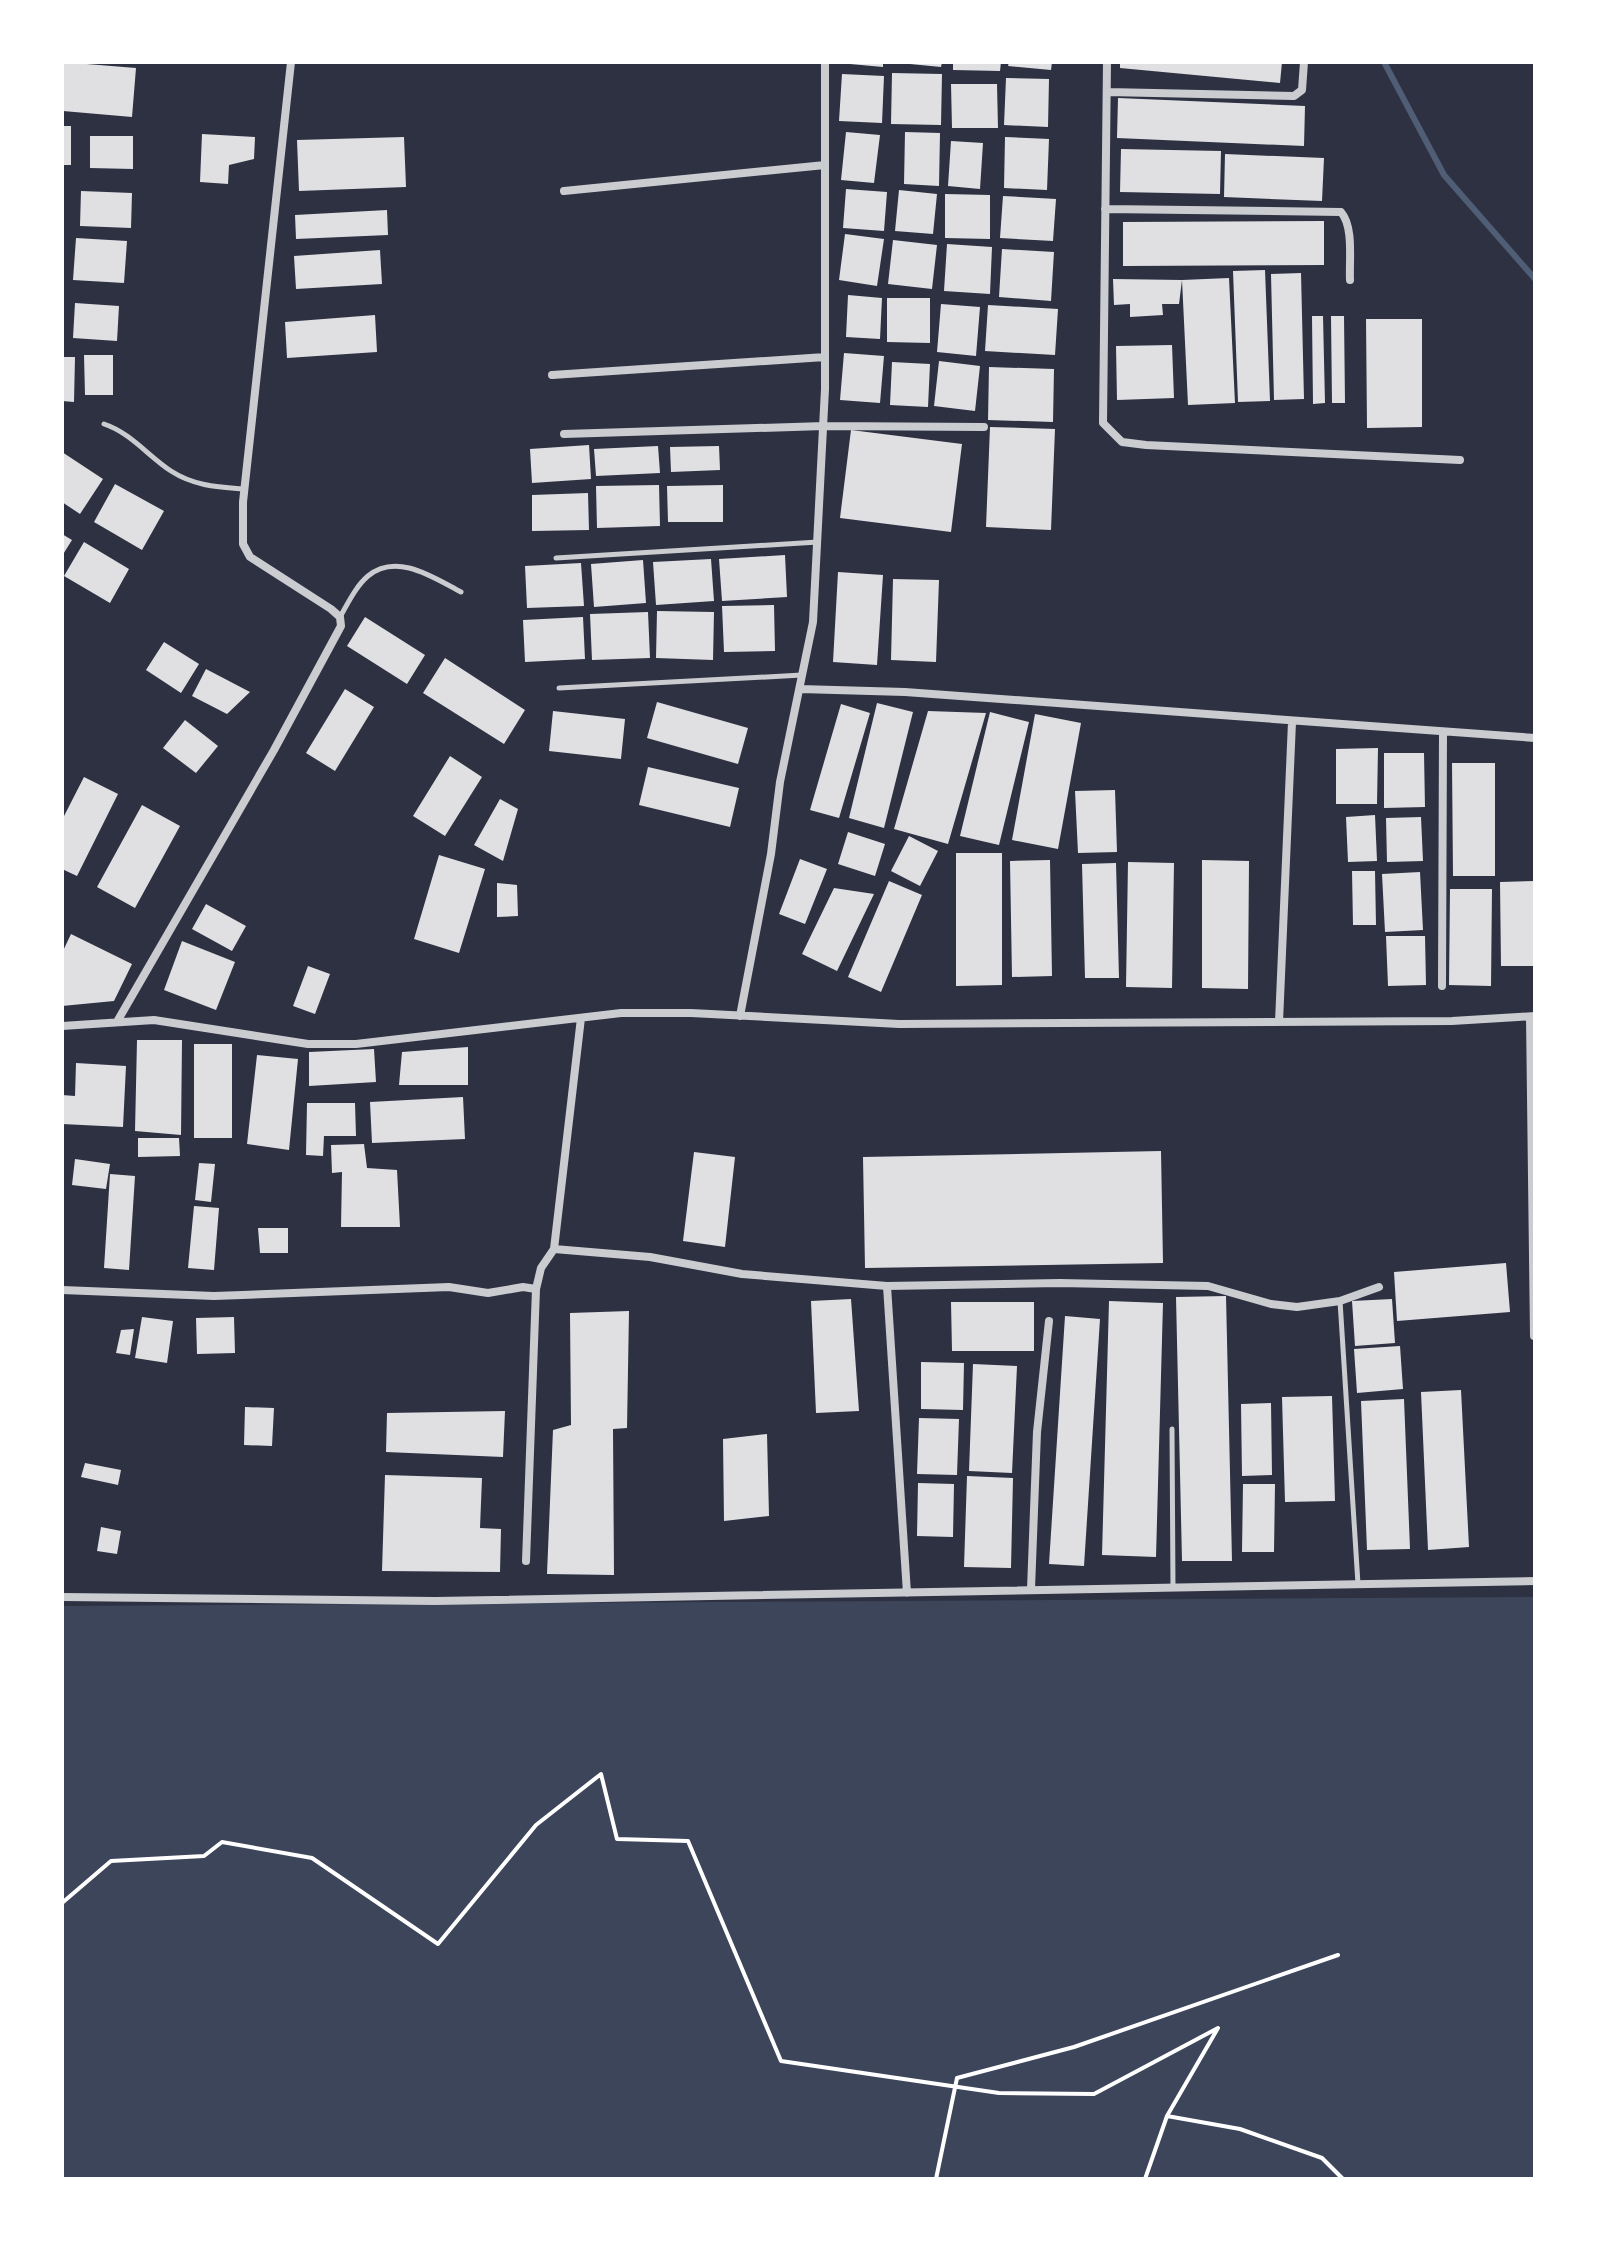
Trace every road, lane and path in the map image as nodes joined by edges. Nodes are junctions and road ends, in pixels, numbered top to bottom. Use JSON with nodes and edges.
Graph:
{"nodes":[{"id":1,"x":291,"y":62,"type":"edge"},
{"id":2,"x":825,"y":62,"type":"edge"},
{"id":3,"x":1107,"y":62,"type":"edge"},
{"id":4,"x":1304,"y":62,"type":"edge"},
{"id":5,"x":1107,"y":92,"type":"junction"},
{"id":6,"x":825,"y":165,"type":"junction"},
{"id":7,"x":564,"y":191,"type":"dead end"},
{"id":8,"x":1105,"y":209,"type":"junction"},
{"id":9,"x":1350,"y":280,"type":"dead end"},
{"id":10,"x":825,"y":357,"type":"junction"},
{"id":11,"x":552,"y":375,"type":"dead end"},
{"id":12,"x":104,"y":424,"type":"dead end"},
{"id":13,"x":824,"y":426,"type":"junction"},
{"id":14,"x":984,"y":427,"type":"dead end"},
{"id":15,"x":564,"y":434,"type":"dead end"},
{"id":16,"x":1460,"y":460,"type":"dead end"},
{"id":17,"x":244,"y":489,"type":"junction"},
{"id":18,"x":819,"y":542,"type":"junction"},
{"id":19,"x":556,"y":558,"type":"dead end"},
{"id":20,"x":461,"y":592,"type":"dead end"},
{"id":21,"x":340,"y":617,"type":"junction"},
{"id":22,"x":803,"y":675,"type":"junction"},
{"id":23,"x":559,"y":688,"type":"dead end"},
{"id":24,"x":800,"y":689,"type":"junction"},
{"id":25,"x":1292,"y":722,"type":"junction"},
{"id":26,"x":1443,"y":732,"type":"junction"},
{"id":27,"x":1535,"y":738,"type":"edge"},
{"id":28,"x":1442,"y":986,"type":"dead end"},
{"id":29,"x":740,"y":1016,"type":"junction"},
{"id":30,"x":1533,"y":1016,"type":"edge"},
{"id":31,"x":581,"y":1018,"type":"junction"},
{"id":32,"x":118,"y":1020,"type":"junction"},
{"id":33,"x":1279,"y":1022,"type":"junction"},
{"id":34,"x":62,"y":1026,"type":"edge"},
{"id":35,"x":554,"y":1249,"type":"junction"},
{"id":36,"x":887,"y":1286,"type":"junction"},
{"id":37,"x":1379,"y":1287,"type":"dead end"},
{"id":38,"x":536,"y":1289,"type":"junction"},
{"id":39,"x":62,"y":1290,"type":"edge"},
{"id":40,"x":1340,"y":1301,"type":"junction"},
{"id":41,"x":1049,"y":1321,"type":"dead end"},
{"id":42,"x":1534,"y":1336,"type":"edge"},
{"id":43,"x":1172,"y":1429,"type":"dead end"},
{"id":44,"x":526,"y":1561,"type":"dead end"},
{"id":45,"x":1535,"y":1581,"type":"edge"},
{"id":46,"x":1358,"y":1584,"type":"junction"},
{"id":47,"x":1173,"y":1587,"type":"junction"},
{"id":48,"x":1031,"y":1589,"type":"junction"},
{"id":49,"x":907,"y":1593,"type":"junction"},
{"id":50,"x":62,"y":1597,"type":"edge"},
{"id":51,"x":62,"y":1903,"type":"edge"},
{"id":52,"x":1338,"y":1955,"type":"dead end"},
{"id":53,"x":1167,"y":2116,"type":"junction"},
{"id":54,"x":936,"y":2179,"type":"edge"},
{"id":55,"x":1145,"y":2179,"type":"edge"},
{"id":56,"x":1343,"y":2179,"type":"edge"}],
"edges":[{"from":1,"to":17,"type":"street"},
{"from":2,"to":6,"type":"street"},
{"from":3,"to":5,"type":"street"},
{"from":4,"to":5,"type":"street"},
{"from":5,"to":8,"type":"street"},
{"from":6,"to":7,"type":"street"},
{"from":6,"to":10,"type":"street"},
{"from":8,"to":9,"type":"street"},
{"from":8,"to":16,"type":"street"},
{"from":10,"to":11,"type":"street"},
{"from":10,"to":13,"type":"street"},
{"from":12,"to":17,"type":"lane"},
{"from":13,"to":14,"type":"street"},
{"from":13,"to":15,"type":"street"},
{"from":13,"to":18,"type":"street"},
{"from":17,"to":21,"type":"street"},
{"from":18,"to":19,"type":"lane"},
{"from":18,"to":22,"type":"street"},
{"from":20,"to":21,"type":"lane"},
{"from":21,"to":32,"type":"street"},
{"from":22,"to":23,"type":"lane"},
{"from":22,"to":24,"type":"street"},
{"from":24,"to":25,"type":"street"},
{"from":24,"to":29,"type":"street"},
{"from":25,"to":26,"type":"street"},
{"from":25,"to":33,"type":"street"},
{"from":26,"to":27,"type":"street"},
{"from":26,"to":28,"type":"street"},
{"from":29,"to":31,"type":"street"},
{"from":29,"to":33,"type":"street"},
{"from":30,"to":33,"type":"street"},
{"from":30,"to":42,"type":"street"},
{"from":31,"to":32,"type":"street"},
{"from":31,"to":35,"type":"street"},
{"from":32,"to":34,"type":"street"},
{"from":35,"to":36,"type":"street"},
{"from":35,"to":38,"type":"street"},
{"from":36,"to":40,"type":"street"},
{"from":36,"to":49,"type":"street"},
{"from":37,"to":40,"type":"street"},
{"from":38,"to":39,"type":"street"},
{"from":38,"to":44,"type":"street"},
{"from":40,"to":46,"type":"lane"},
{"from":41,"to":48,"type":"street"},
{"from":43,"to":47,"type":"lane"},
{"from":45,"to":46,"type":"street"},
{"from":46,"to":47,"type":"street"},
{"from":47,"to":48,"type":"street"},
{"from":48,"to":49,"type":"street"},
{"from":49,"to":50,"type":"street"},
{"from":51,"to":53,"type":"path"},
{"from":52,"to":54,"type":"path"},
{"from":53,"to":55,"type":"path"},
{"from":53,"to":56,"type":"path"}]}
